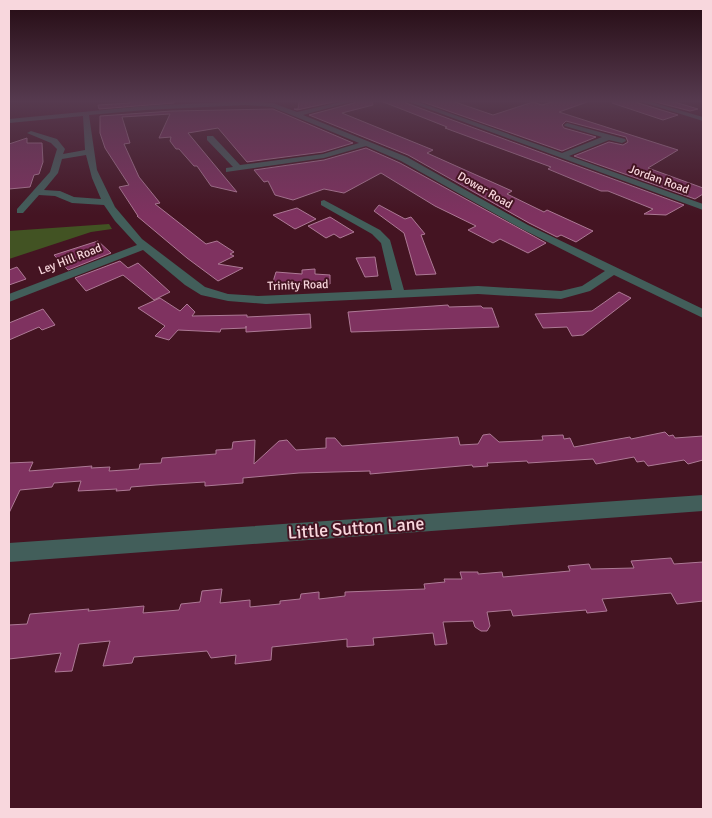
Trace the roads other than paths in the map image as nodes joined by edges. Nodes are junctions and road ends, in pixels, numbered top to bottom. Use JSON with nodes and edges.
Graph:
{"nodes":[{"id":1,"x":49,"y":139,"type":"edge"},
{"id":2,"x":89,"y":139,"type":"edge"},
{"id":3,"x":206,"y":139,"type":"edge"},
{"id":4,"x":359,"y":139,"type":"edge"},
{"id":5,"x":516,"y":139,"type":"edge"},
{"id":6,"x":604,"y":139,"type":"edge"},
{"id":7,"x":617,"y":139,"type":"edge"},
{"id":8,"x":622,"y":141,"type":"dead end"},
{"id":9,"x":368,"y":143,"type":"junction"},
{"id":10,"x":90,"y":152,"type":"junction"},
{"id":11,"x":563,"y":156,"type":"junction"},
{"id":12,"x":59,"y":157,"type":"junction"},
{"id":13,"x":238,"y":168,"type":"junction"},
{"id":14,"x":229,"y":170,"type":"dead end"},
{"id":15,"x":39,"y":192,"type":"junction"},
{"id":16,"x":108,"y":202,"type":"junction"},
{"id":17,"x":324,"y":203,"type":"dead end"},
{"id":18,"x":703,"y":207,"type":"edge"},
{"id":19,"x":20,"y":212,"type":"dead end"},
{"id":20,"x":142,"y":246,"type":"junction"},
{"id":21,"x":612,"y":270,"type":"junction"},
{"id":22,"x":399,"y":295,"type":"junction"},
{"id":23,"x":9,"y":298,"type":"edge"},
{"id":24,"x":703,"y":314,"type":"edge"},
{"id":25,"x":703,"y":503,"type":"edge"},
{"id":26,"x":9,"y":554,"type":"edge"}],
"edges":[{"from":1,"to":12,"type":"street"},
{"from":2,"to":10,"type":"street","name":"Trinity Road"},
{"from":3,"to":13,"type":"street"},
{"from":4,"to":9,"type":"street","name":"Dower Road"},
{"from":5,"to":11,"type":"street","name":"Jordan Road"},
{"from":6,"to":11,"type":"street"},
{"from":7,"to":8,"type":"street"},
{"from":9,"to":13,"type":"street"},
{"from":9,"to":21,"type":"street","name":"Dower Road"},
{"from":10,"to":12,"type":"street"},
{"from":10,"to":16,"type":"street","name":"Trinity Road"},
{"from":11,"to":18,"type":"street","name":"Jordan Road"},
{"from":12,"to":15,"type":"street"},
{"from":13,"to":14,"type":"street"},
{"from":15,"to":16,"type":"street"},
{"from":15,"to":19,"type":"street"},
{"from":16,"to":20,"type":"street","name":"Trinity Road"},
{"from":17,"to":22,"type":"street"},
{"from":20,"to":22,"type":"street","name":"Trinity Road"},
{"from":20,"to":23,"type":"street","name":"Ley Hill Road"},
{"from":21,"to":22,"type":"street","name":"Trinity Road"},
{"from":21,"to":24,"type":"street","name":"Dower Road"},
{"from":25,"to":26,"type":"street","name":"Little Sutton Lane"}]}
